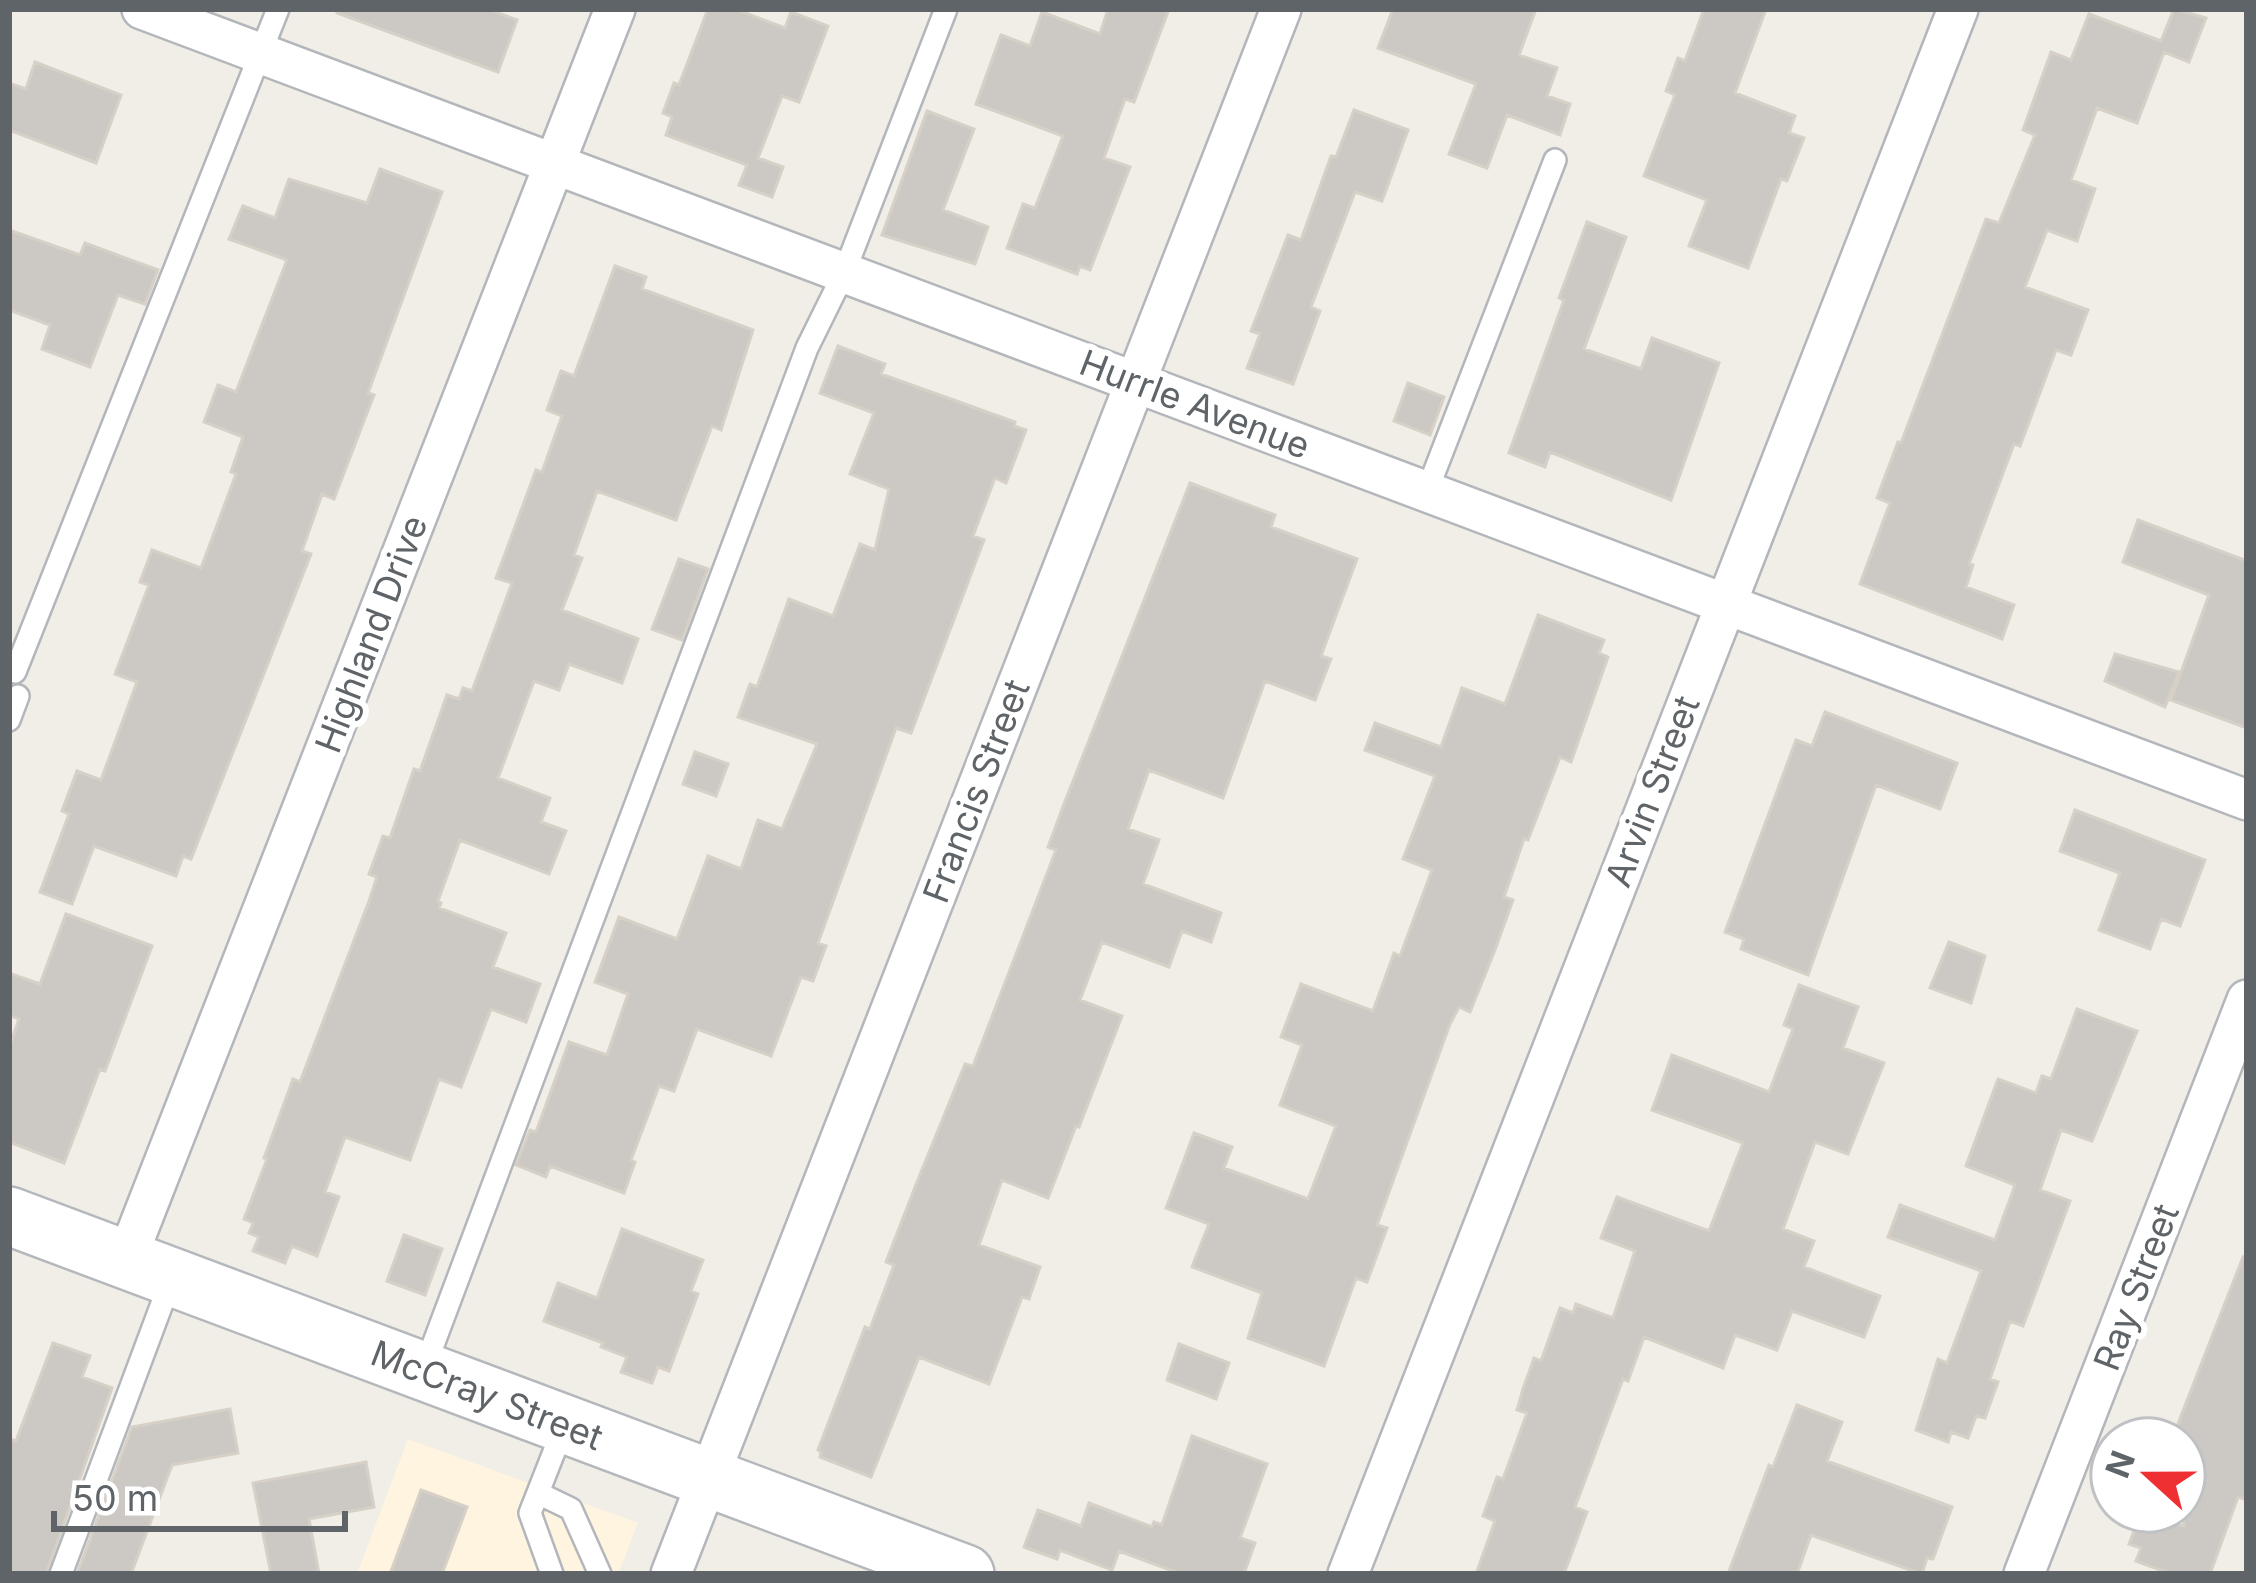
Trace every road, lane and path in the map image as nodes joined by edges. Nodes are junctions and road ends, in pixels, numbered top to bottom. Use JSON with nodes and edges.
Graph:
{"nodes":[{"id":1,"x":142,"y":9,"type":"edge"},
{"id":2,"x":278,"y":9,"type":"edge"},
{"id":3,"x":615,"y":9,"type":"edge"},
{"id":4,"x":946,"y":9,"type":"edge"},
{"id":5,"x":1281,"y":9,"type":"edge"},
{"id":6,"x":1958,"y":9,"type":"edge"},
{"id":7,"x":260,"y":53,"type":"junction"},
{"id":8,"x":1555,"y":160,"type":"dead end"},
{"id":9,"x":554,"y":164,"type":"junction"},
{"id":10,"x":844,"y":273,"type":"junction"},
{"id":11,"x":1135,"y":382,"type":"junction"},
{"id":12,"x":1427,"y":491,"type":"junction"},
{"id":13,"x":1724,"y":604,"type":"junction"},
{"id":14,"x":15,"y":672,"type":"dead end"},
{"id":15,"x":19,"y":696,"type":"dead end"},
{"id":16,"x":9,"y":720,"type":"edge"},
{"id":17,"x":2247,"y":800,"type":"edge"},
{"id":18,"x":2247,"y":1000,"type":"edge"},
{"id":19,"x":9,"y":1216,"type":"edge"},
{"id":20,"x":149,"y":1268,"type":"junction"},
{"id":21,"x":424,"y":1371,"type":"junction"},
{"id":22,"x":565,"y":1424,"type":"junction"},
{"id":23,"x":709,"y":1478,"type":"junction"},
{"id":24,"x":538,"y":1493,"type":"junction"},
{"id":25,"x":61,"y":1574,"type":"edge"},
{"id":26,"x":553,"y":1574,"type":"edge"},
{"id":27,"x":600,"y":1574,"type":"edge"},
{"id":28,"x":671,"y":1574,"type":"edge"},
{"id":29,"x":964,"y":1574,"type":"edge"},
{"id":30,"x":1348,"y":1574,"type":"edge"},
{"id":31,"x":2024,"y":1574,"type":"edge"}],
"edges":[{"from":1,"to":7,"type":"street","name":"Hurrle Avenue"},
{"from":2,"to":7,"type":"lane"},
{"from":3,"to":9,"type":"street","name":"Highland Drive"},
{"from":4,"to":10,"type":"lane"},
{"from":5,"to":11,"type":"street","name":"Francis Street"},
{"from":6,"to":13,"type":"street","name":"Arvin Street"},
{"from":7,"to":9,"type":"street","name":"Hurrle Avenue"},
{"from":7,"to":14,"type":"lane"},
{"from":8,"to":12,"type":"lane"},
{"from":9,"to":10,"type":"street","name":"Hurrle Avenue"},
{"from":9,"to":20,"type":"street","name":"Highland Drive"},
{"from":10,"to":11,"type":"street","name":"Hurrle Avenue"},
{"from":10,"to":21,"type":"lane"},
{"from":11,"to":12,"type":"street","name":"Hurrle Avenue"},
{"from":11,"to":23,"type":"street","name":"Francis Street"},
{"from":12,"to":13,"type":"street","name":"Hurrle Avenue"},
{"from":13,"to":17,"type":"street","name":"Hurrle Avenue"},
{"from":13,"to":30,"type":"street","name":"Arvin Street"},
{"from":15,"to":16,"type":"lane"},
{"from":18,"to":31,"type":"street","name":"Ray Street"},
{"from":19,"to":20,"type":"street","name":"McCray Street"},
{"from":20,"to":21,"type":"street","name":"McCray Street"},
{"from":20,"to":25,"type":"lane"},
{"from":21,"to":22,"type":"street","name":"McCray Street"},
{"from":22,"to":23,"type":"street","name":"McCray Street"},
{"from":22,"to":24,"type":"lane"},
{"from":23,"to":28,"type":"street","name":"Francis Street"},
{"from":23,"to":29,"type":"street","name":"McCray Street"},
{"from":24,"to":26,"type":"lane"},
{"from":24,"to":27,"type":"lane"}]}
